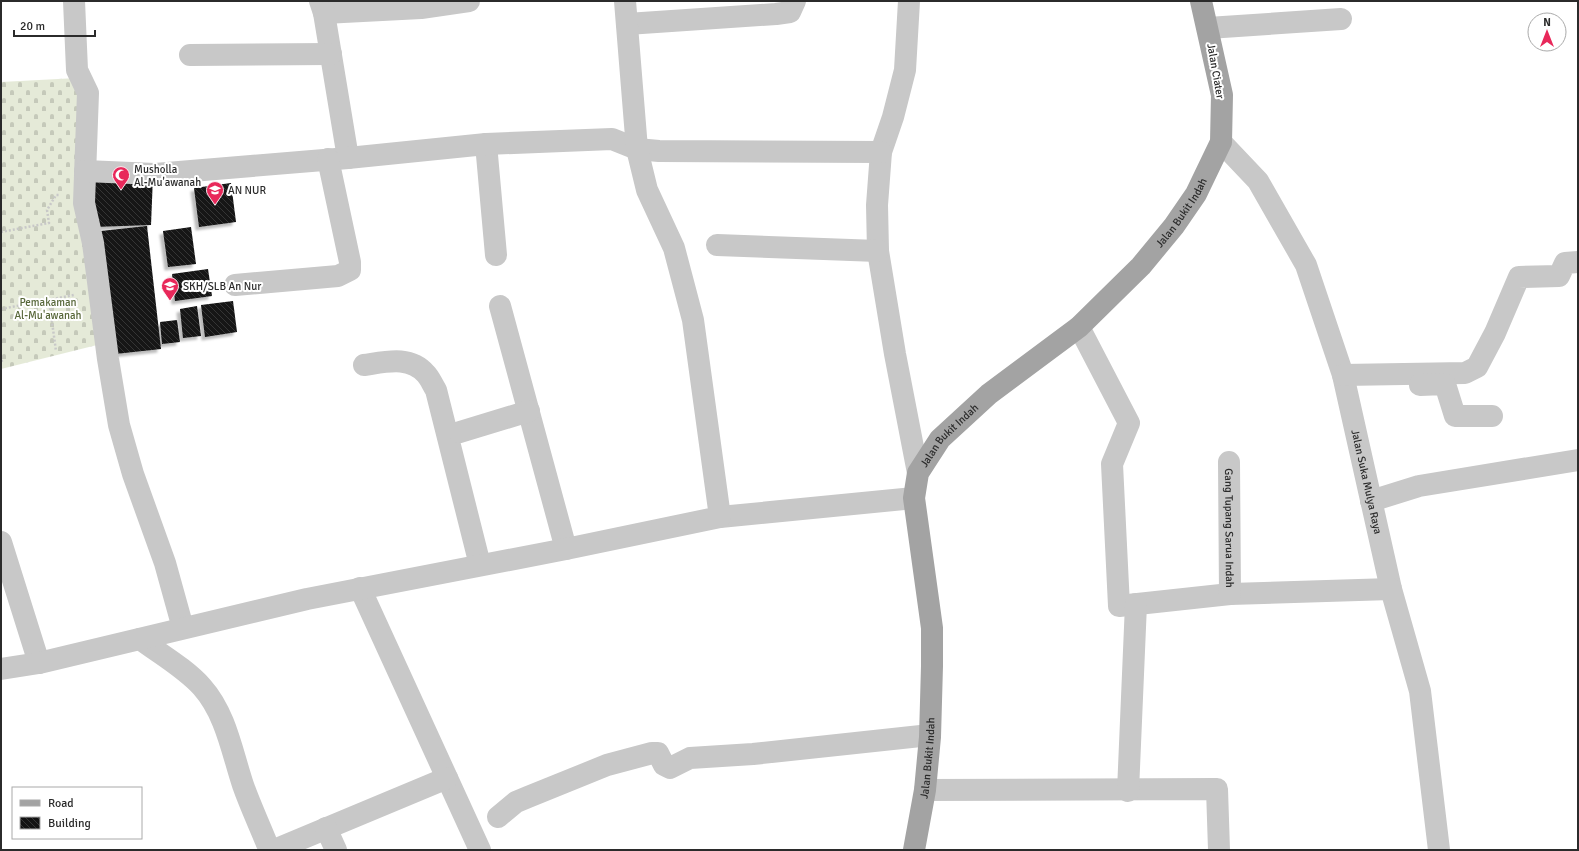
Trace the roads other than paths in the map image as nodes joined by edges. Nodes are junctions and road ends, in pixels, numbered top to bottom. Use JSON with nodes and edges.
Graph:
{"nodes":[{"id":1,"x":74,"y":1,"type":"edge"},
{"id":2,"x":469,"y":1,"type":"edge"},
{"id":3,"x":625,"y":1,"type":"edge"},
{"id":4,"x":795,"y":1,"type":"edge"},
{"id":5,"x":909,"y":1,"type":"edge"},
{"id":6,"x":1201,"y":1,"type":"edge"},
{"id":7,"x":322,"y":7,"type":"edge"},
{"id":8,"x":1342,"y":19,"type":"dead end"},
{"id":9,"x":627,"y":24,"type":"junction"},
{"id":10,"x":1208,"y":28,"type":"junction"},
{"id":11,"x":331,"y":54,"type":"junction"},
{"id":12,"x":190,"y":55,"type":"dead end"},
{"id":13,"x":1221,"y":142,"type":"junction"},
{"id":14,"x":486,"y":144,"type":"junction"},
{"id":15,"x":637,"y":149,"type":"junction"},
{"id":16,"x":881,"y":152,"type":"junction"},
{"id":17,"x":338,"y":158,"type":"junction"},
{"id":18,"x":85,"y":171,"type":"junction"},
{"id":19,"x":716,"y":245,"type":"dead end"},
{"id":20,"x":878,"y":251,"type":"junction"},
{"id":21,"x":496,"y":255,"type":"dead end"},
{"id":22,"x":1578,"y":262,"type":"edge"},
{"id":23,"x":235,"y":285,"type":"dead end"},
{"id":24,"x":500,"y":306,"type":"dead end"},
{"id":25,"x":1079,"y":327,"type":"junction"},
{"id":26,"x":364,"y":365,"type":"dead end"},
{"id":27,"x":1345,"y":381,"type":"junction"},
{"id":28,"x":529,"y":411,"type":"junction"},
{"id":29,"x":1492,"y":416,"type":"dead end"},
{"id":30,"x":460,"y":432,"type":"dead end"},
{"id":31,"x":1578,"y":460,"type":"edge"},
{"id":32,"x":1229,"y":462,"type":"dead end"},
{"id":33,"x":918,"y":473,"type":"junction"},
{"id":34,"x":914,"y":498,"type":"junction"},
{"id":35,"x":1371,"y":500,"type":"junction"},
{"id":36,"x":720,"y":517,"type":"junction"},
{"id":37,"x":1,"y":542,"type":"edge"},
{"id":38,"x":566,"y":549,"type":"junction"},
{"id":39,"x":480,"y":565,"type":"junction"},
{"id":40,"x":360,"y":588,"type":"junction"},
{"id":41,"x":1391,"y":590,"type":"junction"},
{"id":42,"x":1230,"y":594,"type":"junction"},
{"id":43,"x":1136,"y":604,"type":"junction"},
{"id":44,"x":183,"y":628,"type":"junction"},
{"id":45,"x":140,"y":639,"type":"junction"},
{"id":46,"x":39,"y":663,"type":"junction"},
{"id":47,"x":1,"y":669,"type":"edge"},
{"id":48,"x":930,"y":735,"type":"junction"},
{"id":49,"x":447,"y":778,"type":"junction"},
{"id":50,"x":925,"y":790,"type":"junction"},
{"id":51,"x":1128,"y":791,"type":"junction"},
{"id":52,"x":498,"y":817,"type":"dead end"},
{"id":53,"x":326,"y":828,"type":"junction"},
{"id":54,"x":336,"y":850,"type":"edge"},
{"id":55,"x":480,"y":850,"type":"edge"},
{"id":56,"x":914,"y":850,"type":"edge"},
{"id":57,"x":1219,"y":850,"type":"edge"},
{"id":58,"x":1439,"y":850,"type":"edge"}],
"edges":[{"from":1,"to":18,"type":"street"},
{"from":2,"to":7,"type":"street"},
{"from":3,"to":9,"type":"street"},
{"from":4,"to":9,"type":"street"},
{"from":5,"to":16,"type":"street"},
{"from":6,"to":10,"type":"main road","name":"Jalan Ciater"},
{"from":7,"to":11,"type":"street"},
{"from":8,"to":10,"type":"street"},
{"from":9,"to":15,"type":"street"},
{"from":10,"to":13,"type":"main road","name":"Jalan Ciater"},
{"from":11,"to":12,"type":"street"},
{"from":11,"to":17,"type":"street"},
{"from":13,"to":25,"type":"main road","name":"Jalan Bukit Indah"},
{"from":13,"to":27,"type":"street","name":"Jalan Suka Mulya Raya"},
{"from":14,"to":15,"type":"street"},
{"from":14,"to":17,"type":"street"},
{"from":14,"to":21,"type":"street"},
{"from":15,"to":16,"type":"street"},
{"from":15,"to":36,"type":"street"},
{"from":16,"to":20,"type":"street"},
{"from":17,"to":18,"type":"street"},
{"from":17,"to":23,"type":"street"},
{"from":18,"to":44,"type":"street"},
{"from":19,"to":20,"type":"street"},
{"from":20,"to":33,"type":"street"},
{"from":22,"to":27,"type":"street"},
{"from":24,"to":28,"type":"street"},
{"from":25,"to":33,"type":"main road","name":"Jalan Bukit Indah"},
{"from":25,"to":43,"type":"street"},
{"from":26,"to":39,"type":"street"},
{"from":27,"to":29,"type":"street"},
{"from":27,"to":35,"type":"street","name":"Jalan Suka Mulya Raya"},
{"from":28,"to":30,"type":"street"},
{"from":28,"to":38,"type":"street"},
{"from":31,"to":35,"type":"street"},
{"from":32,"to":42,"type":"street","name":"Gang Tupang Sarua Indah"},
{"from":33,"to":34,"type":"main road","name":"Jalan Bukit Indah"},
{"from":34,"to":36,"type":"street"},
{"from":34,"to":48,"type":"main road","name":"Jalan Bukit Indah"},
{"from":35,"to":41,"type":"street","name":"Jalan Suka Mulya Raya"},
{"from":36,"to":38,"type":"street"},
{"from":37,"to":46,"type":"street"},
{"from":38,"to":39,"type":"street"},
{"from":39,"to":40,"type":"street"},
{"from":40,"to":44,"type":"street"},
{"from":40,"to":49,"type":"street"},
{"from":41,"to":42,"type":"street"},
{"from":41,"to":58,"type":"street","name":"Jalan Suka Mulya Raya"},
{"from":42,"to":43,"type":"street"},
{"from":43,"to":51,"type":"street"},
{"from":44,"to":45,"type":"street"},
{"from":45,"to":46,"type":"street"},
{"from":45,"to":53,"type":"street"},
{"from":46,"to":47,"type":"street"},
{"from":48,"to":50,"type":"main road","name":"Jalan Bukit Indah"},
{"from":48,"to":52,"type":"street"},
{"from":49,"to":53,"type":"street"},
{"from":49,"to":55,"type":"street"},
{"from":50,"to":51,"type":"street"},
{"from":50,"to":56,"type":"main road","name":"Jalan Bukit Indah"},
{"from":51,"to":57,"type":"street"},
{"from":53,"to":54,"type":"street"}]}
